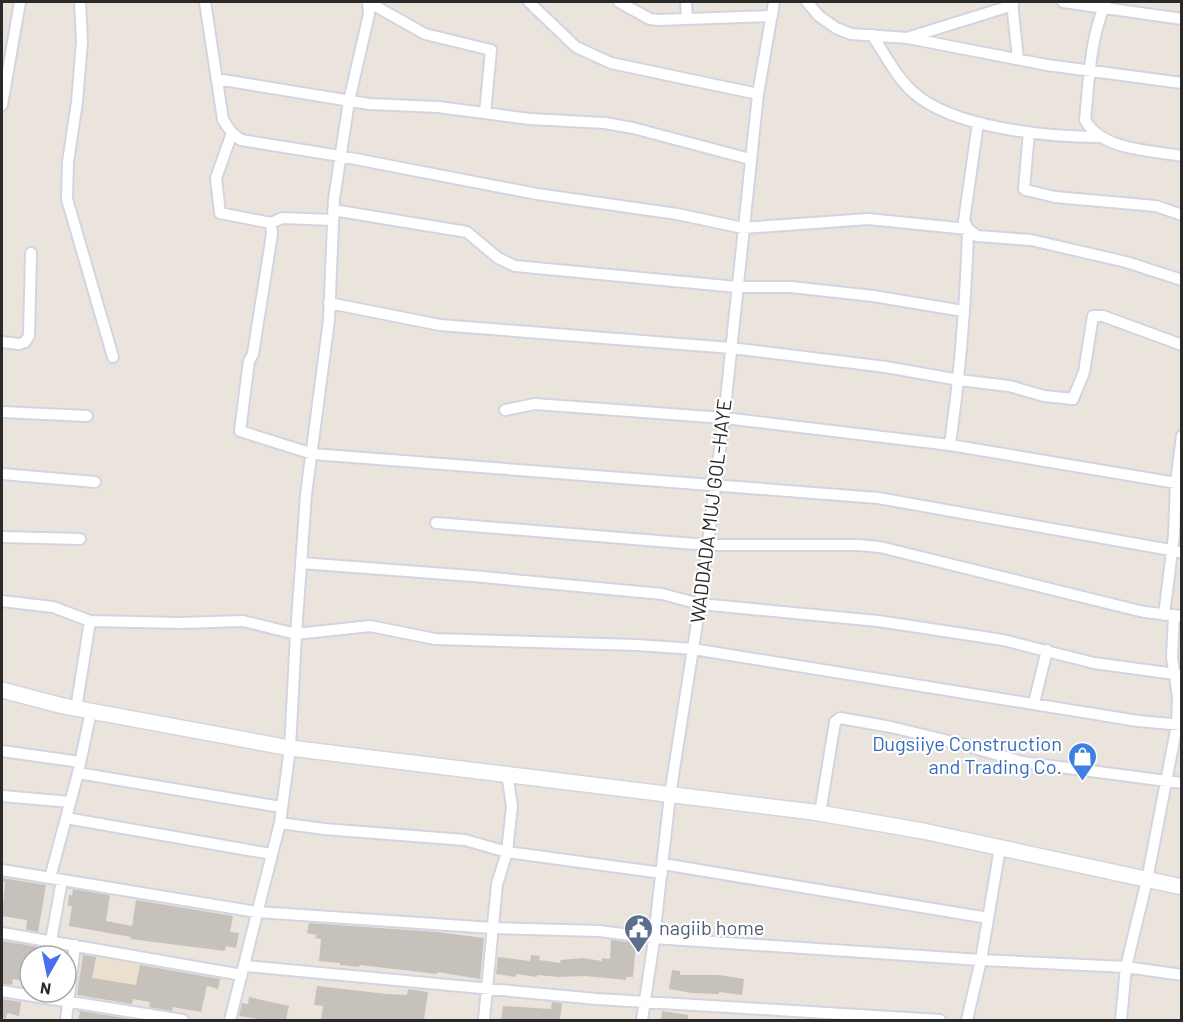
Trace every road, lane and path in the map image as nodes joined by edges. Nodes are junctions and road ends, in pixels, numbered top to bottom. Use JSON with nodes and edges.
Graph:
{"nodes":[{"id":1,"x":20,"y":2,"type":"edge"},
{"id":2,"x":80,"y":2,"type":"edge"},
{"id":3,"x":205,"y":2,"type":"edge"},
{"id":4,"x":368,"y":2,"type":"edge"},
{"id":5,"x":529,"y":2,"type":"edge"},
{"id":6,"x":619,"y":2,"type":"edge"},
{"id":7,"x":686,"y":2,"type":"edge"},
{"id":8,"x":774,"y":2,"type":"edge"},
{"id":9,"x":807,"y":2,"type":"edge"},
{"id":10,"x":1063,"y":2,"type":"edge"},
{"id":11,"x":1012,"y":3,"type":"edge"},
{"id":12,"x":1105,"y":5,"type":"edge"},
{"id":13,"x":772,"y":16,"type":"junction"},
{"id":14,"x":687,"y":18,"type":"junction"},
{"id":15,"x":1182,"y":19,"type":"edge"},
{"id":16,"x":872,"y":35,"type":"junction"},
{"id":17,"x":908,"y":38,"type":"junction"},
{"id":18,"x":1018,"y":60,"type":"junction"},
{"id":19,"x":1090,"y":72,"type":"junction"},
{"id":20,"x":217,"y":79,"type":"junction"},
{"id":21,"x":1182,"y":83,"type":"edge"},
{"id":22,"x":758,"y":94,"type":"junction"},
{"id":23,"x":349,"y":101,"type":"junction"},
{"id":24,"x":2,"y":105,"type":"edge"},
{"id":25,"x":485,"y":113,"type":"junction"},
{"id":26,"x":978,"y":123,"type":"junction"},
{"id":27,"x":1029,"y":132,"type":"junction"},
{"id":28,"x":232,"y":133,"type":"junction"},
{"id":29,"x":1099,"y":137,"type":"junction"},
{"id":30,"x":340,"y":156,"type":"junction"},
{"id":31,"x":1182,"y":156,"type":"edge"},
{"id":32,"x":750,"y":159,"type":"junction"},
{"id":33,"x":333,"y":215,"type":"junction"},
{"id":34,"x":1182,"y":215,"type":"edge"},
{"id":35,"x":271,"y":223,"type":"junction"},
{"id":36,"x":743,"y":228,"type":"junction"},
{"id":37,"x":968,"y":229,"type":"junction"},
{"id":38,"x":32,"y":253,"type":"dead end"},
{"id":39,"x":1182,"y":280,"type":"edge"},
{"id":40,"x":737,"y":287,"type":"junction"},
{"id":41,"x":329,"y":303,"type":"junction"},
{"id":42,"x":963,"y":311,"type":"junction"},
{"id":43,"x":2,"y":342,"type":"edge"},
{"id":44,"x":1182,"y":345,"type":"edge"},
{"id":45,"x":731,"y":348,"type":"junction"},
{"id":46,"x":113,"y":357,"type":"dead end"},
{"id":47,"x":959,"y":380,"type":"junction"},
{"id":48,"x":505,"y":410,"type":"dead end"},
{"id":49,"x":2,"y":412,"type":"edge"},
{"id":50,"x":87,"y":416,"type":"dead end"},
{"id":51,"x":724,"y":418,"type":"junction"},
{"id":52,"x":1182,"y":436,"type":"edge"},
{"id":53,"x":950,"y":445,"type":"junction"},
{"id":54,"x":313,"y":454,"type":"junction"},
{"id":55,"x":2,"y":474,"type":"edge"},
{"id":56,"x":95,"y":482,"type":"dead end"},
{"id":57,"x":1179,"y":483,"type":"edge"},
{"id":58,"x":715,"y":486,"type":"junction"},
{"id":59,"x":436,"y":524,"type":"dead end"},
{"id":60,"x":2,"y":537,"type":"edge"},
{"id":61,"x":80,"y":539,"type":"dead end"},
{"id":62,"x":707,"y":545,"type":"junction"},
{"id":63,"x":1177,"y":552,"type":"edge"},
{"id":64,"x":301,"y":563,"type":"junction"},
{"id":65,"x":2,"y":601,"type":"edge"},
{"id":66,"x":700,"y":604,"type":"junction"},
{"id":67,"x":1173,"y":616,"type":"edge"},
{"id":68,"x":90,"y":621,"type":"junction"},
{"id":69,"x":296,"y":634,"type":"junction"},
{"id":70,"x":693,"y":649,"type":"junction"},
{"id":71,"x":1047,"y":650,"type":"junction"},
{"id":72,"x":1177,"y":674,"type":"edge"},
{"id":73,"x":2,"y":690,"type":"edge"},
{"id":74,"x":1034,"y":703,"type":"junction"},
{"id":75,"x":83,"y":710,"type":"junction"},
{"id":76,"x":1179,"y":725,"type":"edge"},
{"id":77,"x":291,"y":748,"type":"junction"},
{"id":78,"x":2,"y":751,"type":"edge"},
{"id":79,"x":79,"y":767,"type":"junction"},
{"id":80,"x":507,"y":774,"type":"junction"},
{"id":81,"x":1167,"y":780,"type":"junction"},
{"id":82,"x":1182,"y":783,"type":"edge"},
{"id":83,"x":670,"y":795,"type":"junction"},
{"id":84,"x":2,"y":796,"type":"edge"},
{"id":85,"x":70,"y":802,"type":"junction"},
{"id":86,"x":281,"y":807,"type":"junction"},
{"id":87,"x":820,"y":813,"type":"junction"},
{"id":88,"x":66,"y":818,"type":"junction"},
{"id":89,"x":280,"y":823,"type":"junction"},
{"id":90,"x":1000,"y":848,"type":"junction"},
{"id":91,"x":507,"y":852,"type":"junction"},
{"id":92,"x":270,"y":854,"type":"junction"},
{"id":93,"x":662,"y":869,"type":"junction"},
{"id":94,"x":2,"y":870,"type":"edge"},
{"id":95,"x":50,"y":878,"type":"junction"},
{"id":96,"x":62,"y":880,"type":"junction"},
{"id":97,"x":1147,"y":880,"type":"junction"},
{"id":98,"x":1182,"y":887,"type":"edge"},
{"id":99,"x":257,"y":912,"type":"junction"},
{"id":100,"x":988,"y":918,"type":"junction"},
{"id":101,"x":493,"y":928,"type":"junction"},
{"id":102,"x":2,"y":933,"type":"edge"},
{"id":103,"x":654,"y":939,"type":"junction"},
{"id":104,"x":51,"y":941,"type":"junction"},
{"id":105,"x":69,"y":944,"type":"edge"},
{"id":106,"x":78,"y":945,"type":"edge"},
{"id":107,"x":981,"y":960,"type":"junction"},
{"id":108,"x":1126,"y":967,"type":"junction"},
{"id":109,"x":243,"y":970,"type":"junction"},
{"id":110,"x":1182,"y":975,"type":"edge"},
{"id":111,"x":487,"y":989,"type":"junction"},
{"id":112,"x":2,"y":991,"type":"edge"},
{"id":113,"x":18,"y":993,"type":"edge"},
{"id":114,"x":645,"y":1001,"type":"junction"},
{"id":115,"x":78,"y":1003,"type":"edge"},
{"id":116,"x":68,"y":1004,"type":"edge"},
{"id":117,"x":66,"y":1020,"type":"edge"},
{"id":118,"x":183,"y":1020,"type":"edge"},
{"id":119,"x":231,"y":1020,"type":"edge"},
{"id":120,"x":484,"y":1020,"type":"edge"},
{"id":121,"x":642,"y":1020,"type":"edge"},
{"id":122,"x":940,"y":1020,"type":"edge"},
{"id":123,"x":967,"y":1020,"type":"edge"},
{"id":124,"x":1122,"y":1020,"type":"edge"}],
"edges":[{"from":1,"to":24,"type":"street"},
{"from":2,"to":46,"type":"street"},
{"from":3,"to":20,"type":"street"},
{"from":4,"to":23,"type":"street"},
{"from":4,"to":25,"type":"street"},
{"from":5,"to":22,"type":"street"},
{"from":6,"to":14,"type":"street"},
{"from":7,"to":14,"type":"street"},
{"from":8,"to":13,"type":"street","name":"WADDADA MUJ GOL-HAYE"},
{"from":9,"to":16,"type":"street"},
{"from":10,"to":12,"type":"street"},
{"from":11,"to":17,"type":"street"},
{"from":11,"to":18,"type":"street"},
{"from":12,"to":15,"type":"street"},
{"from":12,"to":19,"type":"street"},
{"from":13,"to":14,"type":"street"},
{"from":13,"to":22,"type":"street","name":"WADDADA MUJ GOL-HAYE"},
{"from":16,"to":17,"type":"street"},
{"from":16,"to":26,"type":"street"},
{"from":17,"to":18,"type":"street"},
{"from":18,"to":19,"type":"street"},
{"from":19,"to":21,"type":"street"},
{"from":19,"to":29,"type":"street"},
{"from":20,"to":23,"type":"street"},
{"from":20,"to":28,"type":"street"},
{"from":22,"to":32,"type":"street","name":"WADDADA MUJ GOL-HAYE"},
{"from":23,"to":25,"type":"street"},
{"from":23,"to":30,"type":"street"},
{"from":25,"to":32,"type":"street"},
{"from":26,"to":27,"type":"street"},
{"from":26,"to":37,"type":"street"},
{"from":27,"to":29,"type":"street"},
{"from":27,"to":34,"type":"street"},
{"from":28,"to":30,"type":"street"},
{"from":28,"to":35,"type":"street"},
{"from":29,"to":31,"type":"street"},
{"from":30,"to":33,"type":"street"},
{"from":30,"to":36,"type":"street"},
{"from":32,"to":36,"type":"street","name":"WADDADA MUJ GOL-HAYE"},
{"from":33,"to":35,"type":"street"},
{"from":33,"to":40,"type":"street"},
{"from":33,"to":41,"type":"street"},
{"from":35,"to":54,"type":"street"},
{"from":36,"to":37,"type":"street"},
{"from":36,"to":40,"type":"street","name":"WADDADA MUJ GOL-HAYE"},
{"from":37,"to":39,"type":"street"},
{"from":37,"to":42,"type":"street"},
{"from":38,"to":43,"type":"street"},
{"from":40,"to":42,"type":"street"},
{"from":40,"to":45,"type":"street","name":"WADDADA MUJ GOL-HAYE"},
{"from":41,"to":45,"type":"street"},
{"from":41,"to":54,"type":"street"},
{"from":42,"to":47,"type":"street"},
{"from":44,"to":47,"type":"street"},
{"from":45,"to":47,"type":"street"},
{"from":45,"to":51,"type":"street","name":"WADDADA MUJ GOL-HAYE"},
{"from":47,"to":53,"type":"street"},
{"from":48,"to":51,"type":"street"},
{"from":49,"to":50,"type":"street"},
{"from":51,"to":53,"type":"street"},
{"from":51,"to":58,"type":"street","name":"WADDADA MUJ GOL-HAYE"},
{"from":52,"to":57,"type":"street"},
{"from":53,"to":57,"type":"street"},
{"from":54,"to":58,"type":"street"},
{"from":54,"to":64,"type":"street"},
{"from":55,"to":56,"type":"street"},
{"from":57,"to":63,"type":"street"},
{"from":58,"to":62,"type":"street","name":"WADDADA MUJ GOL-HAYE"},
{"from":58,"to":63,"type":"street"},
{"from":59,"to":62,"type":"street"},
{"from":60,"to":61,"type":"street"},
{"from":62,"to":66,"type":"street","name":"WADDADA MUJ GOL-HAYE"},
{"from":62,"to":67,"type":"street"},
{"from":63,"to":67,"type":"street"},
{"from":64,"to":66,"type":"street"},
{"from":64,"to":69,"type":"street"},
{"from":65,"to":68,"type":"street"},
{"from":66,"to":70,"type":"street","name":"WADDADA MUJ GOL-HAYE"},
{"from":66,"to":71,"type":"street"},
{"from":67,"to":72,"type":"street"},
{"from":68,"to":69,"type":"street"},
{"from":68,"to":75,"type":"street"},
{"from":69,"to":70,"type":"street"},
{"from":69,"to":77,"type":"street"},
{"from":70,"to":74,"type":"street"},
{"from":70,"to":83,"type":"street","name":"WADDADA MUJ GOL-HAYE"},
{"from":71,"to":72,"type":"street"},
{"from":71,"to":74,"type":"street"},
{"from":72,"to":76,"type":"street"},
{"from":73,"to":75,"type":"main road"},
{"from":74,"to":76,"type":"street"},
{"from":75,"to":77,"type":"main road"},
{"from":75,"to":79,"type":"street"},
{"from":76,"to":81,"type":"street"},
{"from":77,"to":80,"type":"main road"},
{"from":77,"to":86,"type":"street"},
{"from":78,"to":79,"type":"street"},
{"from":79,"to":85,"type":"street"},
{"from":79,"to":86,"type":"street"},
{"from":80,"to":83,"type":"main road"},
{"from":80,"to":91,"type":"street"},
{"from":81,"to":82,"type":"street"},
{"from":81,"to":87,"type":"street"},
{"from":81,"to":97,"type":"street"},
{"from":83,"to":87,"type":"main road"},
{"from":83,"to":93,"type":"street","name":"WADDADA MUJ GOL-HAYE"},
{"from":84,"to":85,"type":"street"},
{"from":85,"to":88,"type":"street"},
{"from":86,"to":89,"type":"street"},
{"from":87,"to":90,"type":"main road"},
{"from":88,"to":92,"type":"street"},
{"from":88,"to":95,"type":"street"},
{"from":89,"to":91,"type":"street"},
{"from":89,"to":92,"type":"street"},
{"from":90,"to":97,"type":"main road"},
{"from":90,"to":100,"type":"street"},
{"from":91,"to":93,"type":"street"},
{"from":91,"to":101,"type":"street"},
{"from":92,"to":99,"type":"street"},
{"from":93,"to":100,"type":"street"},
{"from":93,"to":103,"type":"street","name":"WADDADA MUJ GOL-HAYE"},
{"from":94,"to":95,"type":"street"},
{"from":95,"to":96,"type":"street"},
{"from":96,"to":99,"type":"street"},
{"from":96,"to":104,"type":"street"},
{"from":97,"to":98,"type":"main road"},
{"from":97,"to":108,"type":"street"},
{"from":99,"to":101,"type":"street"},
{"from":99,"to":109,"type":"street"},
{"from":100,"to":107,"type":"street"},
{"from":101,"to":103,"type":"street"},
{"from":101,"to":111,"type":"street"},
{"from":102,"to":104,"type":"street"},
{"from":103,"to":107,"type":"street"},
{"from":103,"to":114,"type":"street","name":"WADDADA MUJ GOL-HAYE"},
{"from":104,"to":105,"type":"street"},
{"from":106,"to":109,"type":"street"},
{"from":107,"to":108,"type":"street"},
{"from":107,"to":123,"type":"street"},
{"from":108,"to":110,"type":"street"},
{"from":108,"to":124,"type":"street"},
{"from":109,"to":111,"type":"street"},
{"from":109,"to":119,"type":"street"},
{"from":111,"to":114,"type":"street"},
{"from":111,"to":120,"type":"street"},
{"from":112,"to":113,"type":"street"},
{"from":114,"to":121,"type":"street","name":"WADDADA MUJ GOL-HAYE"},
{"from":114,"to":122,"type":"street"},
{"from":115,"to":118,"type":"street"},
{"from":116,"to":117,"type":"street"}]}
